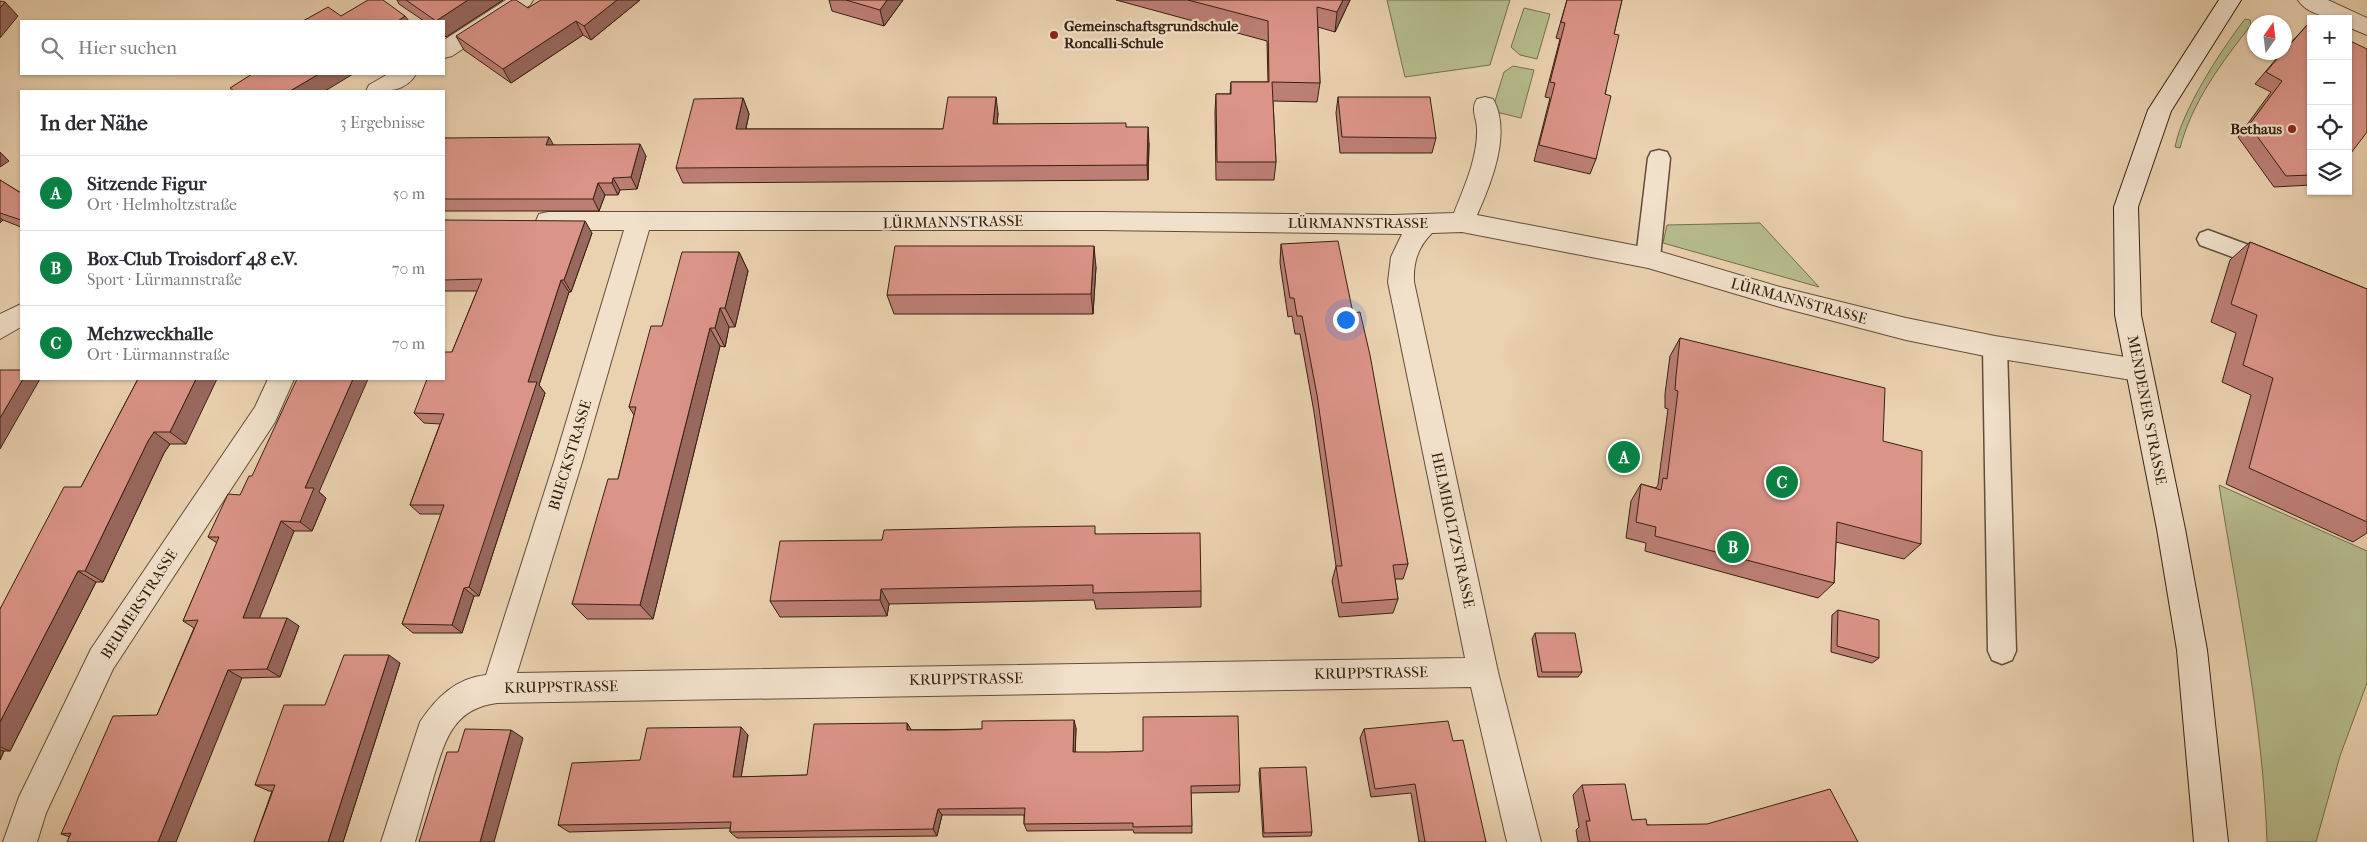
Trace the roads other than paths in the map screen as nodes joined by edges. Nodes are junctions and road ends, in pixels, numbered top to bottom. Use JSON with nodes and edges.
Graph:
{"nodes":[{"id":1,"x":522,"y":0,"type":"edge"},
{"id":2,"x":2230,"y":0,"type":"edge"},
{"id":3,"x":2309,"y":0,"type":"edge"},
{"id":4,"x":2367,"y":27,"type":"edge"},
{"id":5,"x":445,"y":49,"type":"edge"},
{"id":6,"x":403,"y":75,"type":"edge"},
{"id":7,"x":379,"y":90,"type":"edge"},
{"id":8,"x":1485,"y":105,"type":"dead end"},
{"id":9,"x":1658,"y":158,"type":"dead end"},
{"id":10,"x":522,"y":221,"type":"edge"},
{"id":11,"x":639,"y":222,"type":"junction"},
{"id":12,"x":1462,"y":222,"type":"junction"},
{"id":13,"x":1425,"y":224,"type":"junction"},
{"id":14,"x":2208,"y":239,"type":"dead end"},
{"id":15,"x":1648,"y":258,"type":"junction"},
{"id":16,"x":2292,"y":270,"type":"edge"},
{"id":17,"x":20,"y":315,"type":"edge"},
{"id":18,"x":0,"y":328,"type":"edge"},
{"id":19,"x":1995,"y":347,"type":"junction"},
{"id":20,"x":2138,"y":370,"type":"junction"},
{"id":21,"x":281,"y":380,"type":"edge"},
{"id":22,"x":2002,"y":651,"type":"dead end"},
{"id":23,"x":1483,"y":672,"type":"junction"},
{"id":24,"x":497,"y":688,"type":"junction"},
{"id":25,"x":20,"y":842,"type":"edge"},
{"id":26,"x":398,"y":842,"type":"edge"},
{"id":27,"x":1524,"y":842,"type":"edge"},
{"id":28,"x":2211,"y":842,"type":"edge"}],
"edges":[{"from":1,"to":5,"type":"street"},
{"from":2,"to":20,"type":"street","name":"MENDENER STRASSE"},
{"from":3,"to":4,"type":"street"},
{"from":6,"to":7,"type":"street"},
{"from":8,"to":12,"type":"street"},
{"from":9,"to":15,"type":"lane"},
{"from":10,"to":11,"type":"street","name":"LÜRMANNSTRASSE"},
{"from":11,"to":13,"type":"street","name":"LÜRMANNSTRASSE"},
{"from":11,"to":24,"type":"street","name":"BUECKSTRASSE"},
{"from":12,"to":13,"type":"street","name":"LÜRMANNSTRASSE"},
{"from":12,"to":15,"type":"street","name":"LÜRMANNSTRASSE"},
{"from":13,"to":23,"type":"street","name":"HELMHOLTZSTRASSE"},
{"from":14,"to":16,"type":"lane"},
{"from":15,"to":19,"type":"street","name":"LÜRMANNSTRASSE"},
{"from":17,"to":18,"type":"street"},
{"from":19,"to":20,"type":"street","name":"LÜRMANNSTRASSE"},
{"from":19,"to":22,"type":"lane"},
{"from":20,"to":28,"type":"street","name":"MENDENER STRASSE"},
{"from":21,"to":25,"type":"street","name":"BEUMERSTRASSE"},
{"from":23,"to":24,"type":"street","name":"KRUPPSTRASSE"},
{"from":23,"to":27,"type":"street","name":"HELMHOLTZSTRASSE"},
{"from":24,"to":26,"type":"street","name":"KRUPPSTRASSE"}]}
